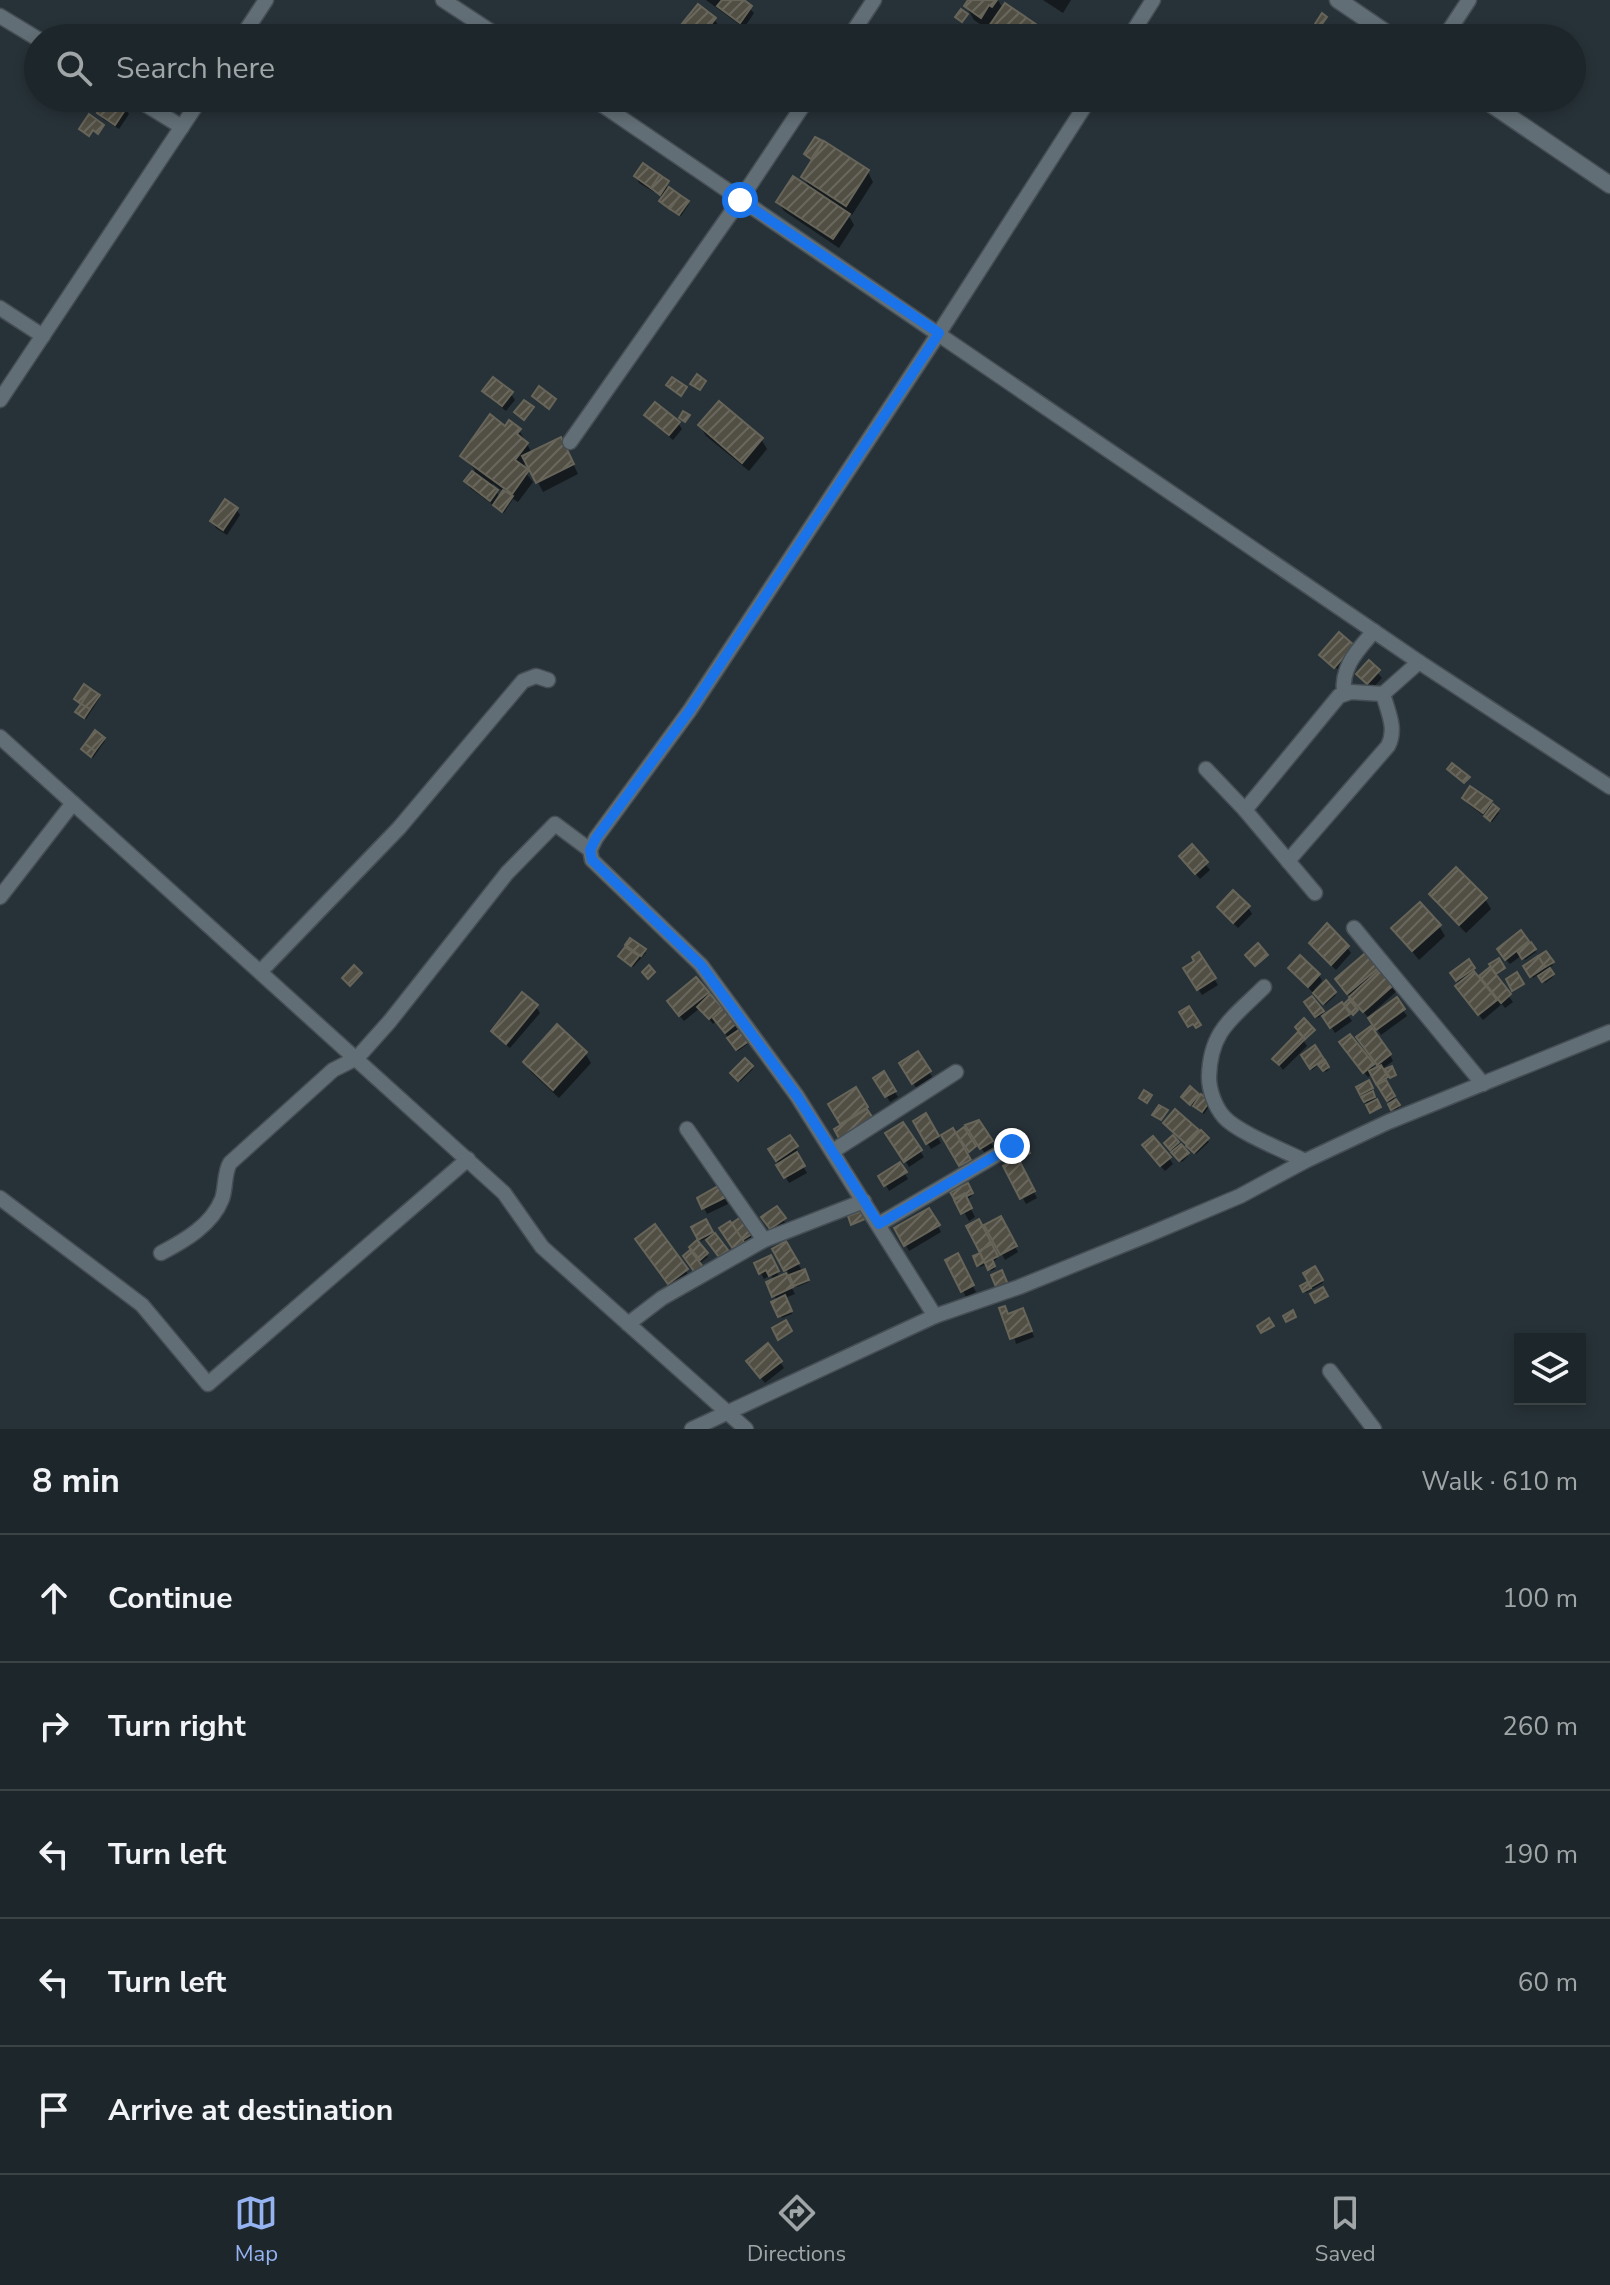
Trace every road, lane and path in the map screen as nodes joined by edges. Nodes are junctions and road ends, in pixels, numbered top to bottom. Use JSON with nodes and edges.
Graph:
{"nodes":[{"id":1,"x":266,"y":0,"type":"edge"},
{"id":2,"x":443,"y":0,"type":"edge"},
{"id":3,"x":874,"y":0,"type":"edge"},
{"id":4,"x":1153,"y":0,"type":"edge"},
{"id":5,"x":1338,"y":0,"type":"edge"},
{"id":6,"x":1469,"y":0,"type":"edge"},
{"id":7,"x":0,"y":16,"type":"edge"},
{"id":8,"x":250,"y":24,"type":"edge"},
{"id":9,"x":480,"y":24,"type":"edge"},
{"id":10,"x":858,"y":24,"type":"edge"},
{"id":11,"x":1138,"y":24,"type":"edge"},
{"id":12,"x":1373,"y":24,"type":"edge"},
{"id":13,"x":1453,"y":24,"type":"edge"},
{"id":14,"x":24,"y":31,"type":"edge"},
{"id":15,"x":158,"y":112,"type":"edge"},
{"id":16,"x":192,"y":112,"type":"edge"},
{"id":17,"x":612,"y":112,"type":"edge"},
{"id":18,"x":799,"y":112,"type":"edge"},
{"id":19,"x":1081,"y":112,"type":"edge"},
{"id":20,"x":1503,"y":112,"type":"edge"},
{"id":21,"x":182,"y":127,"type":"junction"},
{"id":22,"x":1610,"y":185,"type":"edge"},
{"id":23,"x":740,"y":200,"type":"junction"},
{"id":24,"x":0,"y":308,"type":"edge"},
{"id":25,"x":939,"y":333,"type":"junction"},
{"id":26,"x":43,"y":336,"type":"junction"},
{"id":27,"x":0,"y":400,"type":"edge"},
{"id":28,"x":570,"y":442,"type":"dead end"},
{"id":29,"x":1374,"y":631,"type":"junction"},
{"id":30,"x":1419,"y":662,"type":"junction"},
{"id":31,"x":548,"y":680,"type":"dead end"},
{"id":32,"x":1344,"y":693,"type":"junction"},
{"id":33,"x":1383,"y":694,"type":"junction"},
{"id":34,"x":0,"y":737,"type":"edge"},
{"id":35,"x":1206,"y":769,"type":"dead end"},
{"id":36,"x":1610,"y":787,"type":"edge"},
{"id":37,"x":73,"y":803,"type":"junction"},
{"id":38,"x":1245,"y":810,"type":"junction"},
{"id":39,"x":590,"y":850,"type":"junction"},
{"id":40,"x":1288,"y":861,"type":"junction"},
{"id":41,"x":1315,"y":893,"type":"dead end"},
{"id":42,"x":0,"y":897,"type":"edge"},
{"id":43,"x":1354,"y":928,"type":"dead end"},
{"id":44,"x":261,"y":971,"type":"junction"},
{"id":45,"x":1264,"y":987,"type":"dead end"},
{"id":46,"x":1610,"y":1032,"type":"edge"},
{"id":47,"x":357,"y":1058,"type":"junction"},
{"id":48,"x":956,"y":1072,"type":"dead end"},
{"id":49,"x":1483,"y":1084,"type":"junction"},
{"id":50,"x":687,"y":1129,"type":"dead end"},
{"id":51,"x":1012,"y":1146,"type":"dead end"},
{"id":52,"x":833,"y":1151,"type":"junction"},
{"id":53,"x":468,"y":1159,"type":"junction"},
{"id":54,"x":1305,"y":1161,"type":"junction"},
{"id":55,"x":0,"y":1198,"type":"edge"},
{"id":56,"x":864,"y":1201,"type":"junction"},
{"id":57,"x":879,"y":1224,"type":"junction"},
{"id":58,"x":764,"y":1240,"type":"junction"},
{"id":59,"x":161,"y":1253,"type":"dead end"},
{"id":60,"x":935,"y":1316,"type":"junction"},
{"id":61,"x":628,"y":1324,"type":"junction"},
{"id":62,"x":1330,"y":1371,"type":"dead end"},
{"id":63,"x":726,"y":1412,"type":"junction"},
{"id":64,"x":692,"y":1429,"type":"edge"},
{"id":65,"x":746,"y":1429,"type":"edge"},
{"id":66,"x":1374,"y":1429,"type":"edge"}],
"edges":[{"from":1,"to":8,"type":"street"},
{"from":2,"to":9,"type":"street"},
{"from":3,"to":10,"type":"street"},
{"from":4,"to":11,"type":"street"},
{"from":5,"to":12,"type":"street"},
{"from":6,"to":13,"type":"street"},
{"from":7,"to":14,"type":"street"},
{"from":15,"to":21,"type":"street"},
{"from":16,"to":21,"type":"street"},
{"from":17,"to":23,"type":"street"},
{"from":18,"to":23,"type":"street"},
{"from":19,"to":25,"type":"street"},
{"from":20,"to":22,"type":"street"},
{"from":21,"to":26,"type":"street"},
{"from":23,"to":25,"type":"street"},
{"from":23,"to":28,"type":"street"},
{"from":24,"to":26,"type":"street"},
{"from":25,"to":29,"type":"street"},
{"from":25,"to":39,"type":"street"},
{"from":26,"to":27,"type":"street"},
{"from":29,"to":30,"type":"street"},
{"from":29,"to":32,"type":"street"},
{"from":30,"to":33,"type":"street"},
{"from":30,"to":36,"type":"street"},
{"from":31,"to":44,"type":"street"},
{"from":32,"to":33,"type":"street"},
{"from":32,"to":38,"type":"street"},
{"from":33,"to":40,"type":"street"},
{"from":34,"to":37,"type":"street"},
{"from":35,"to":38,"type":"street"},
{"from":37,"to":42,"type":"street"},
{"from":37,"to":44,"type":"street"},
{"from":38,"to":40,"type":"street"},
{"from":39,"to":47,"type":"street"},
{"from":39,"to":52,"type":"street"},
{"from":40,"to":41,"type":"street"},
{"from":43,"to":49,"type":"street"},
{"from":44,"to":47,"type":"street"},
{"from":45,"to":54,"type":"street"},
{"from":46,"to":49,"type":"street"},
{"from":47,"to":53,"type":"street"},
{"from":47,"to":59,"type":"street"},
{"from":48,"to":52,"type":"street"},
{"from":49,"to":54,"type":"street"},
{"from":50,"to":58,"type":"street"},
{"from":51,"to":57,"type":"street"},
{"from":52,"to":56,"type":"street"},
{"from":53,"to":55,"type":"street"},
{"from":53,"to":61,"type":"street"},
{"from":54,"to":60,"type":"street"},
{"from":56,"to":57,"type":"street"},
{"from":56,"to":58,"type":"street"},
{"from":57,"to":60,"type":"street"},
{"from":58,"to":61,"type":"street"},
{"from":60,"to":63,"type":"street"},
{"from":61,"to":63,"type":"street"},
{"from":62,"to":66,"type":"street"},
{"from":63,"to":64,"type":"street"},
{"from":63,"to":65,"type":"street"}]}
